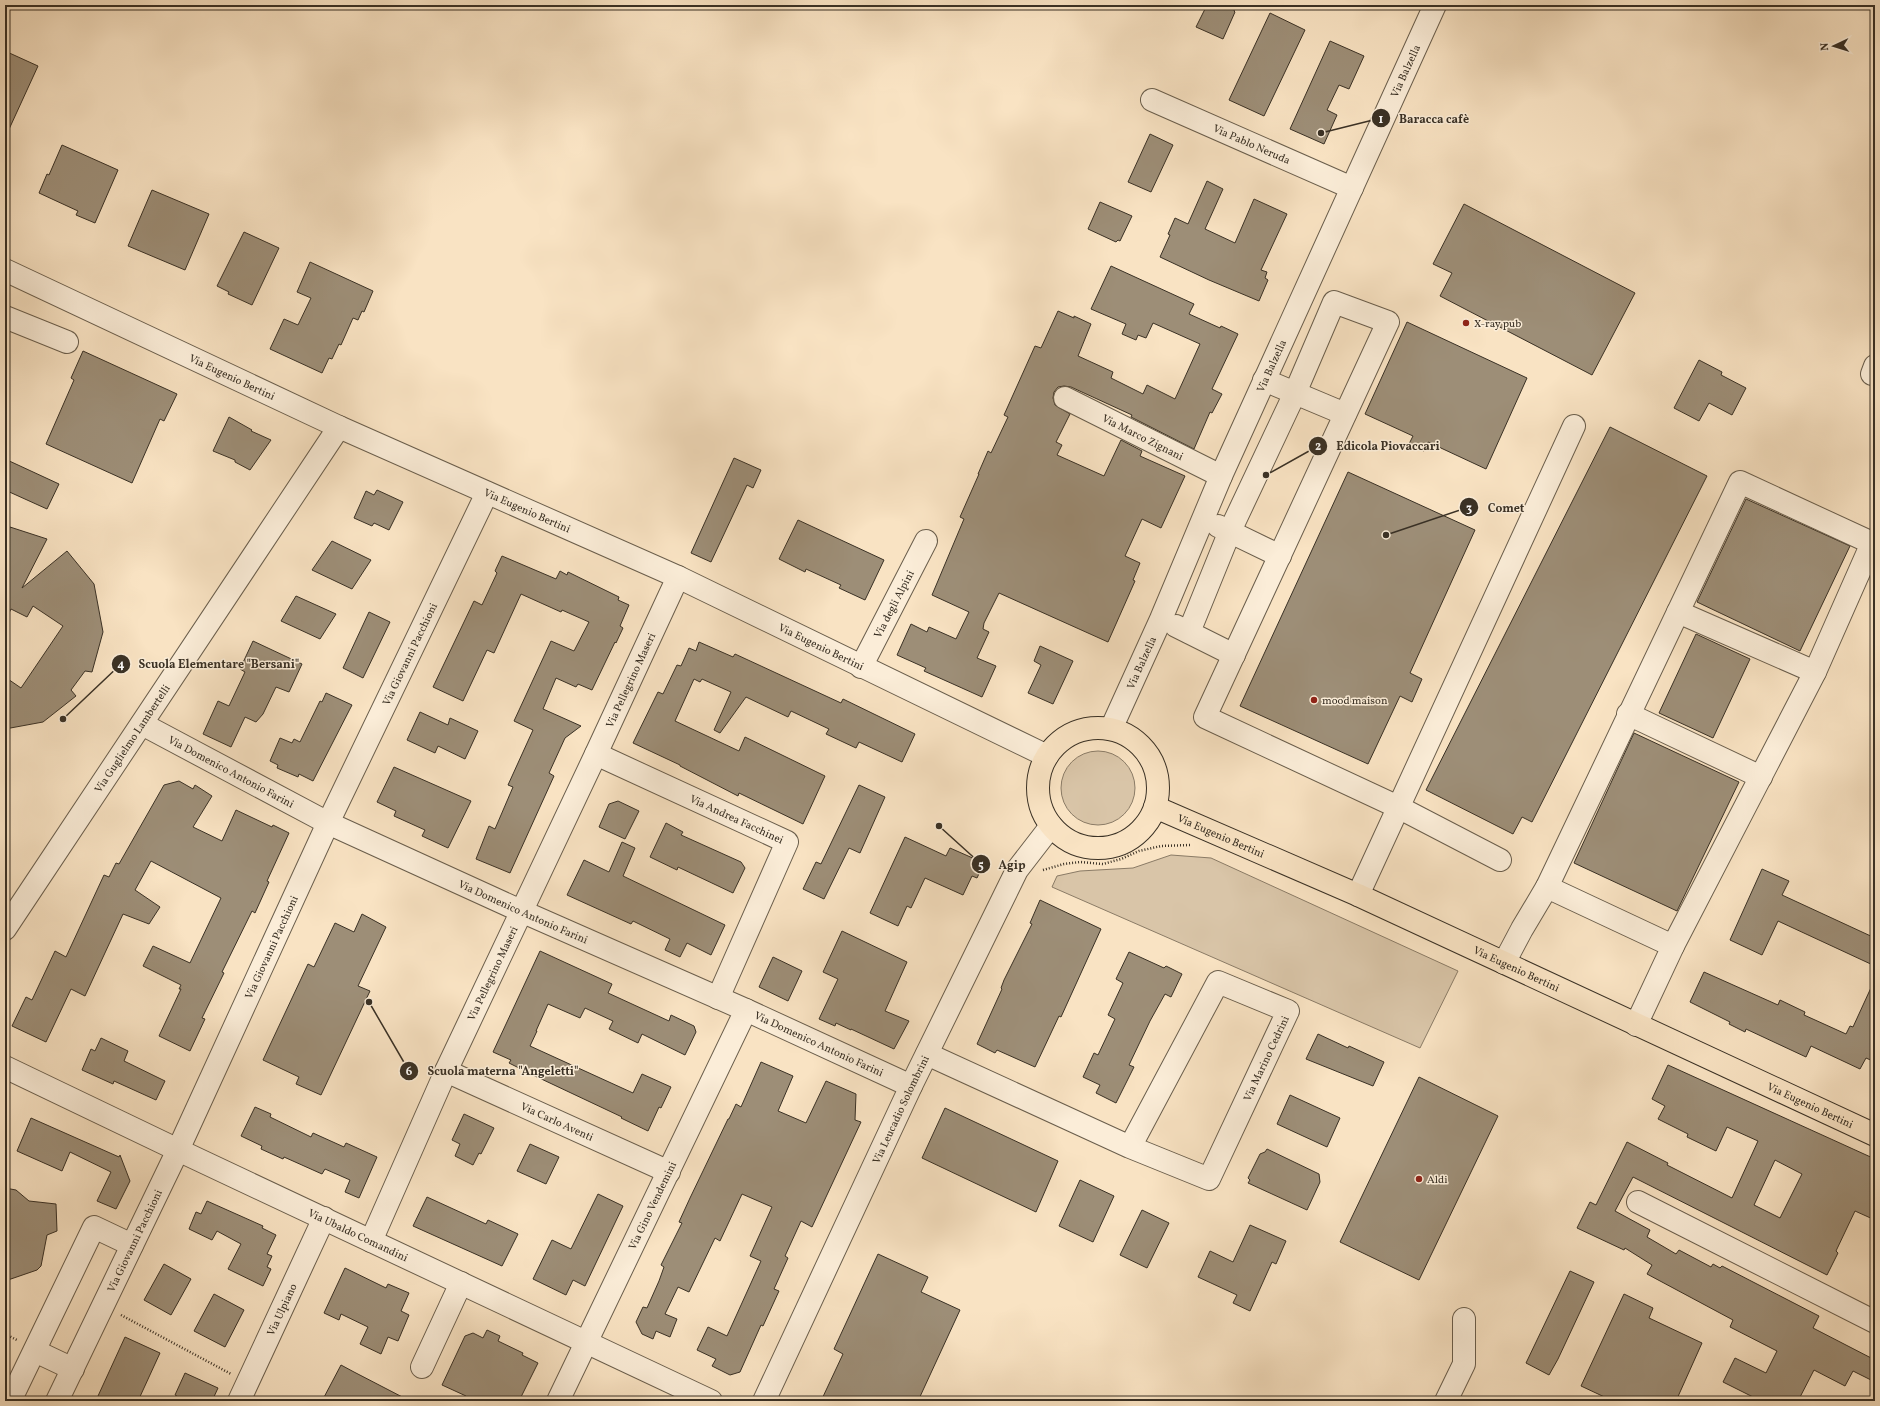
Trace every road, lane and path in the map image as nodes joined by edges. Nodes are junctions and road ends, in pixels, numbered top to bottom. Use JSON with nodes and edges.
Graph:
{"nodes":[{"id":1,"x":1435,"y":5,"type":"edge"},
{"id":2,"x":1152,"y":100,"type":"dead end"},
{"id":3,"x":1352,"y":188,"type":"junction"},
{"id":4,"x":5,"y":270,"type":"edge"},
{"id":5,"x":5,"y":317,"type":"edge"},
{"id":6,"x":66,"y":342,"type":"dead end"},
{"id":7,"x":1264,"y":380,"type":"junction"},
{"id":8,"x":1295,"y":393,"type":"junction"},
{"id":9,"x":1065,"y":398,"type":"dead end"},
{"id":10,"x":1345,"y":414,"type":"junction"},
{"id":11,"x":1574,"y":426,"type":"dead end"},
{"id":12,"x":339,"y":427,"type":"junction"},
{"id":13,"x":1220,"y":476,"type":"junction"},
{"id":14,"x":487,"y":493,"type":"junction"},
{"id":15,"x":1203,"y":519,"type":"junction"},
{"id":16,"x":1230,"y":531,"type":"junction"},
{"id":17,"x":926,"y":541,"type":"dead end"},
{"id":18,"x":1280,"y":556,"type":"junction"},
{"id":19,"x":678,"y":577,"type":"junction"},
{"id":20,"x":1678,"y":612,"type":"junction"},
{"id":21,"x":1161,"y":619,"type":"junction"},
{"id":22,"x":1189,"y":632,"type":"junction"},
{"id":23,"x":1234,"y":654,"type":"junction"},
{"id":24,"x":861,"y":667,"type":"junction"},
{"id":25,"x":1815,"y":672,"type":"junction"},
{"id":26,"x":1628,"y":714,"type":"junction"},
{"id":27,"x":142,"y":724,"type":"junction"},
{"id":28,"x":1111,"y":729,"type":"junction"},
{"id":29,"x":596,"y":754,"type":"junction"},
{"id":30,"x":1047,"y":756,"type":"junction"},
{"id":31,"x":1761,"y":777,"type":"junction"},
{"id":32,"x":1155,"y":807,"type":"junction"},
{"id":33,"x":1398,"y":807,"type":"junction"},
{"id":34,"x":328,"y":823,"type":"junction"},
{"id":35,"x":1051,"y":826,"type":"junction"},
{"id":36,"x":1195,"y":845,"type":"dead end"},
{"id":37,"x":1500,"y":860,"type":"dead end"},
{"id":38,"x":1037,"y":873,"type":"dead end"},
{"id":39,"x":1547,"y":887,"type":"junction"},
{"id":40,"x":1358,"y":895,"type":"junction"},
{"id":41,"x":521,"y":911,"type":"junction"},
{"id":42,"x":5,"y":929,"type":"edge"},
{"id":43,"x":1673,"y":946,"type":"junction"},
{"id":44,"x":1504,"y":963,"type":"junction"},
{"id":45,"x":718,"y":998,"type":"junction"},
{"id":46,"x":746,"y":1010,"type":"junction"},
{"id":47,"x":1636,"y":1025,"type":"junction"},
{"id":48,"x":927,"y":1054,"type":"junction"},
{"id":49,"x":5,"y":1067,"type":"edge"},
{"id":50,"x":446,"y":1071,"type":"junction"},
{"id":51,"x":911,"y":1086,"type":"junction"},
{"id":52,"x":1875,"y":1135,"type":"edge"},
{"id":53,"x":1130,"y":1147,"type":"junction"},
{"id":54,"x":178,"y":1150,"type":"junction"},
{"id":55,"x":669,"y":1172,"type":"junction"},
{"id":56,"x":1638,"y":1202,"type":"dead end"},
{"id":57,"x":324,"y":1218,"type":"junction"},
{"id":58,"x":371,"y":1241,"type":"junction"},
{"id":59,"x":132,"y":1245,"type":"junction"},
{"id":60,"x":461,"y":1283,"type":"junction"},
{"id":61,"x":104,"y":1305,"type":"junction"},
{"id":62,"x":1464,"y":1319,"type":"dead end"},
{"id":63,"x":1875,"y":1322,"type":"edge"},
{"id":64,"x":587,"y":1341,"type":"junction"},
{"id":65,"x":35,"y":1350,"type":"junction"},
{"id":66,"x":422,"y":1367,"type":"dead end"},
{"id":67,"x":72,"y":1369,"type":"junction"},
{"id":68,"x":243,"y":1392,"type":"edge"},
{"id":69,"x":10,"y":1401,"type":"edge"},
{"id":70,"x":58,"y":1401,"type":"edge"},
{"id":71,"x":558,"y":1401,"type":"edge"},
{"id":72,"x":711,"y":1401,"type":"edge"},
{"id":73,"x":764,"y":1401,"type":"edge"},
{"id":74,"x":1446,"y":1401,"type":"edge"}],
"edges":[{"from":1,"to":3,"type":"street","name":"Via Balzella"},
{"from":2,"to":3,"type":"street","name":"Via Pablo Neruda"},
{"from":3,"to":7,"type":"street","name":"Via Balzella"},
{"from":4,"to":12,"type":"street","name":"Via Eugenio Bertini"},
{"from":5,"to":6,"type":"street"},
{"from":7,"to":8,"type":"street"},
{"from":7,"to":13,"type":"street","name":"Via Balzella"},
{"from":8,"to":10,"type":"street"},
{"from":8,"to":10,"type":"street"},
{"from":8,"to":16,"type":"street"},
{"from":9,"to":13,"type":"street","name":"Via Marco Zignani"},
{"from":10,"to":18,"type":"street"},
{"from":11,"to":33,"type":"street"},
{"from":12,"to":14,"type":"street","name":"Via Eugenio Bertini"},
{"from":12,"to":27,"type":"street","name":"Via Guglielmo Lambertelli"},
{"from":13,"to":15,"type":"street","name":"Via Balzella"},
{"from":14,"to":19,"type":"street","name":"Via Eugenio Bertini"},
{"from":14,"to":34,"type":"street","name":"Via Giovanni Pacchioni"},
{"from":15,"to":16,"type":"street"},
{"from":15,"to":21,"type":"street","name":"Via Balzella"},
{"from":16,"to":18,"type":"street"},
{"from":16,"to":22,"type":"street"},
{"from":17,"to":24,"type":"street","name":"Via degli Alpini"},
{"from":18,"to":23,"type":"street"},
{"from":19,"to":24,"type":"street","name":"Via Eugenio Bertini"},
{"from":19,"to":29,"type":"street","name":"Via Pellegrino Maseri"},
{"from":20,"to":25,"type":"street"},
{"from":20,"to":25,"type":"street"},
{"from":20,"to":26,"type":"street"},
{"from":21,"to":22,"type":"street"},
{"from":21,"to":28,"type":"street","name":"Via Balzella"},
{"from":22,"to":23,"type":"street"},
{"from":23,"to":33,"type":"street"},
{"from":24,"to":30,"type":"street","name":"Via Eugenio Bertini"},
{"from":25,"to":31,"type":"street"},
{"from":26,"to":31,"type":"street"},
{"from":26,"to":39,"type":"street"},
{"from":27,"to":34,"type":"street","name":"Via Domenico Antonio Farini"},
{"from":27,"to":42,"type":"street","name":"Via Guglielmo Lambertelli"},
{"from":28,"to":30,"type":"main road"},
{"from":28,"to":32,"type":"main road"},
{"from":29,"to":41,"type":"street","name":"Via Pellegrino Maseri"},
{"from":29,"to":45,"type":"street","name":"Via Andrea Facchinei"},
{"from":30,"to":35,"type":"main road"},
{"from":31,"to":43,"type":"street"},
{"from":32,"to":35,"type":"main road"},
{"from":32,"to":40,"type":"main road","name":"Via Eugenio Bertini"},
{"from":33,"to":37,"type":"street"},
{"from":33,"to":40,"type":"street"},
{"from":34,"to":41,"type":"street","name":"Via Domenico Antonio Farini"},
{"from":34,"to":54,"type":"street","name":"Via Giovanni Pacchioni"},
{"from":35,"to":48,"type":"street","name":"Via Leucadio Solombrini"},
{"from":36,"to":38,"type":"path"},
{"from":39,"to":43,"type":"street"},
{"from":39,"to":44,"type":"street"},
{"from":40,"to":44,"type":"main road","name":"Via Eugenio Bertini"},
{"from":41,"to":45,"type":"street","name":"Via Domenico Antonio Farini"},
{"from":41,"to":50,"type":"street","name":"Via Pellegrino Maseri"},
{"from":43,"to":47,"type":"street"},
{"from":44,"to":47,"type":"main road","name":"Via Eugenio Bertini"},
{"from":45,"to":46,"type":"street","name":"Via Domenico Antonio Farini"},
{"from":46,"to":51,"type":"street","name":"Via Domenico Antonio Farini"},
{"from":46,"to":55,"type":"street","name":"Via Gino Vendemini"},
{"from":47,"to":52,"type":"main road","name":"Via Eugenio Bertini"},
{"from":48,"to":51,"type":"street","name":"Via Leucadio Solombrini"},
{"from":48,"to":53,"type":"street","name":"Via Marino Cedrini"},
{"from":49,"to":54,"type":"street","name":"Via Ubaldo Comandini"},
{"from":50,"to":55,"type":"street","name":"Via Carlo Aventi"},
{"from":50,"to":58,"type":"street","name":"Via Pellegrino Maseri"},
{"from":51,"to":73,"type":"street","name":"Via Leucadio Solombrini"},
{"from":53,"to":53,"type":"street","name":"Via Marino Cedrini"},
{"from":54,"to":57,"type":"street","name":"Via Ubaldo Comandini"},
{"from":54,"to":59,"type":"street","name":"Via Giovanni Pacchioni"},
{"from":55,"to":64,"type":"street","name":"Via Gino Vendemini"},
{"from":56,"to":63,"type":"street"},
{"from":57,"to":58,"type":"street","name":"Via Ubaldo Comandini"},
{"from":57,"to":68,"type":"street","name":"Via Ulpiano"},
{"from":58,"to":60,"type":"street","name":"Via Ubaldo Comandini"},
{"from":59,"to":61,"type":"street","name":"Via Giovanni Pacchioni"},
{"from":59,"to":65,"type":"street"},
{"from":60,"to":64,"type":"street","name":"Via Ubaldo Comandini"},
{"from":60,"to":66,"type":"street"},
{"from":61,"to":67,"type":"street","name":"Via Giovanni Pacchioni"},
{"from":61,"to":68,"type":"path"},
{"from":62,"to":74,"type":"street"},
{"from":64,"to":71,"type":"street","name":"Via Gino Vendemini"},
{"from":64,"to":72,"type":"street","name":"Via Ubaldo Comandini"},
{"from":65,"to":67,"type":"street"},
{"from":65,"to":69,"type":"street"},
{"from":67,"to":70,"type":"street","name":"Via Giovanni Pacchioni"}]}
